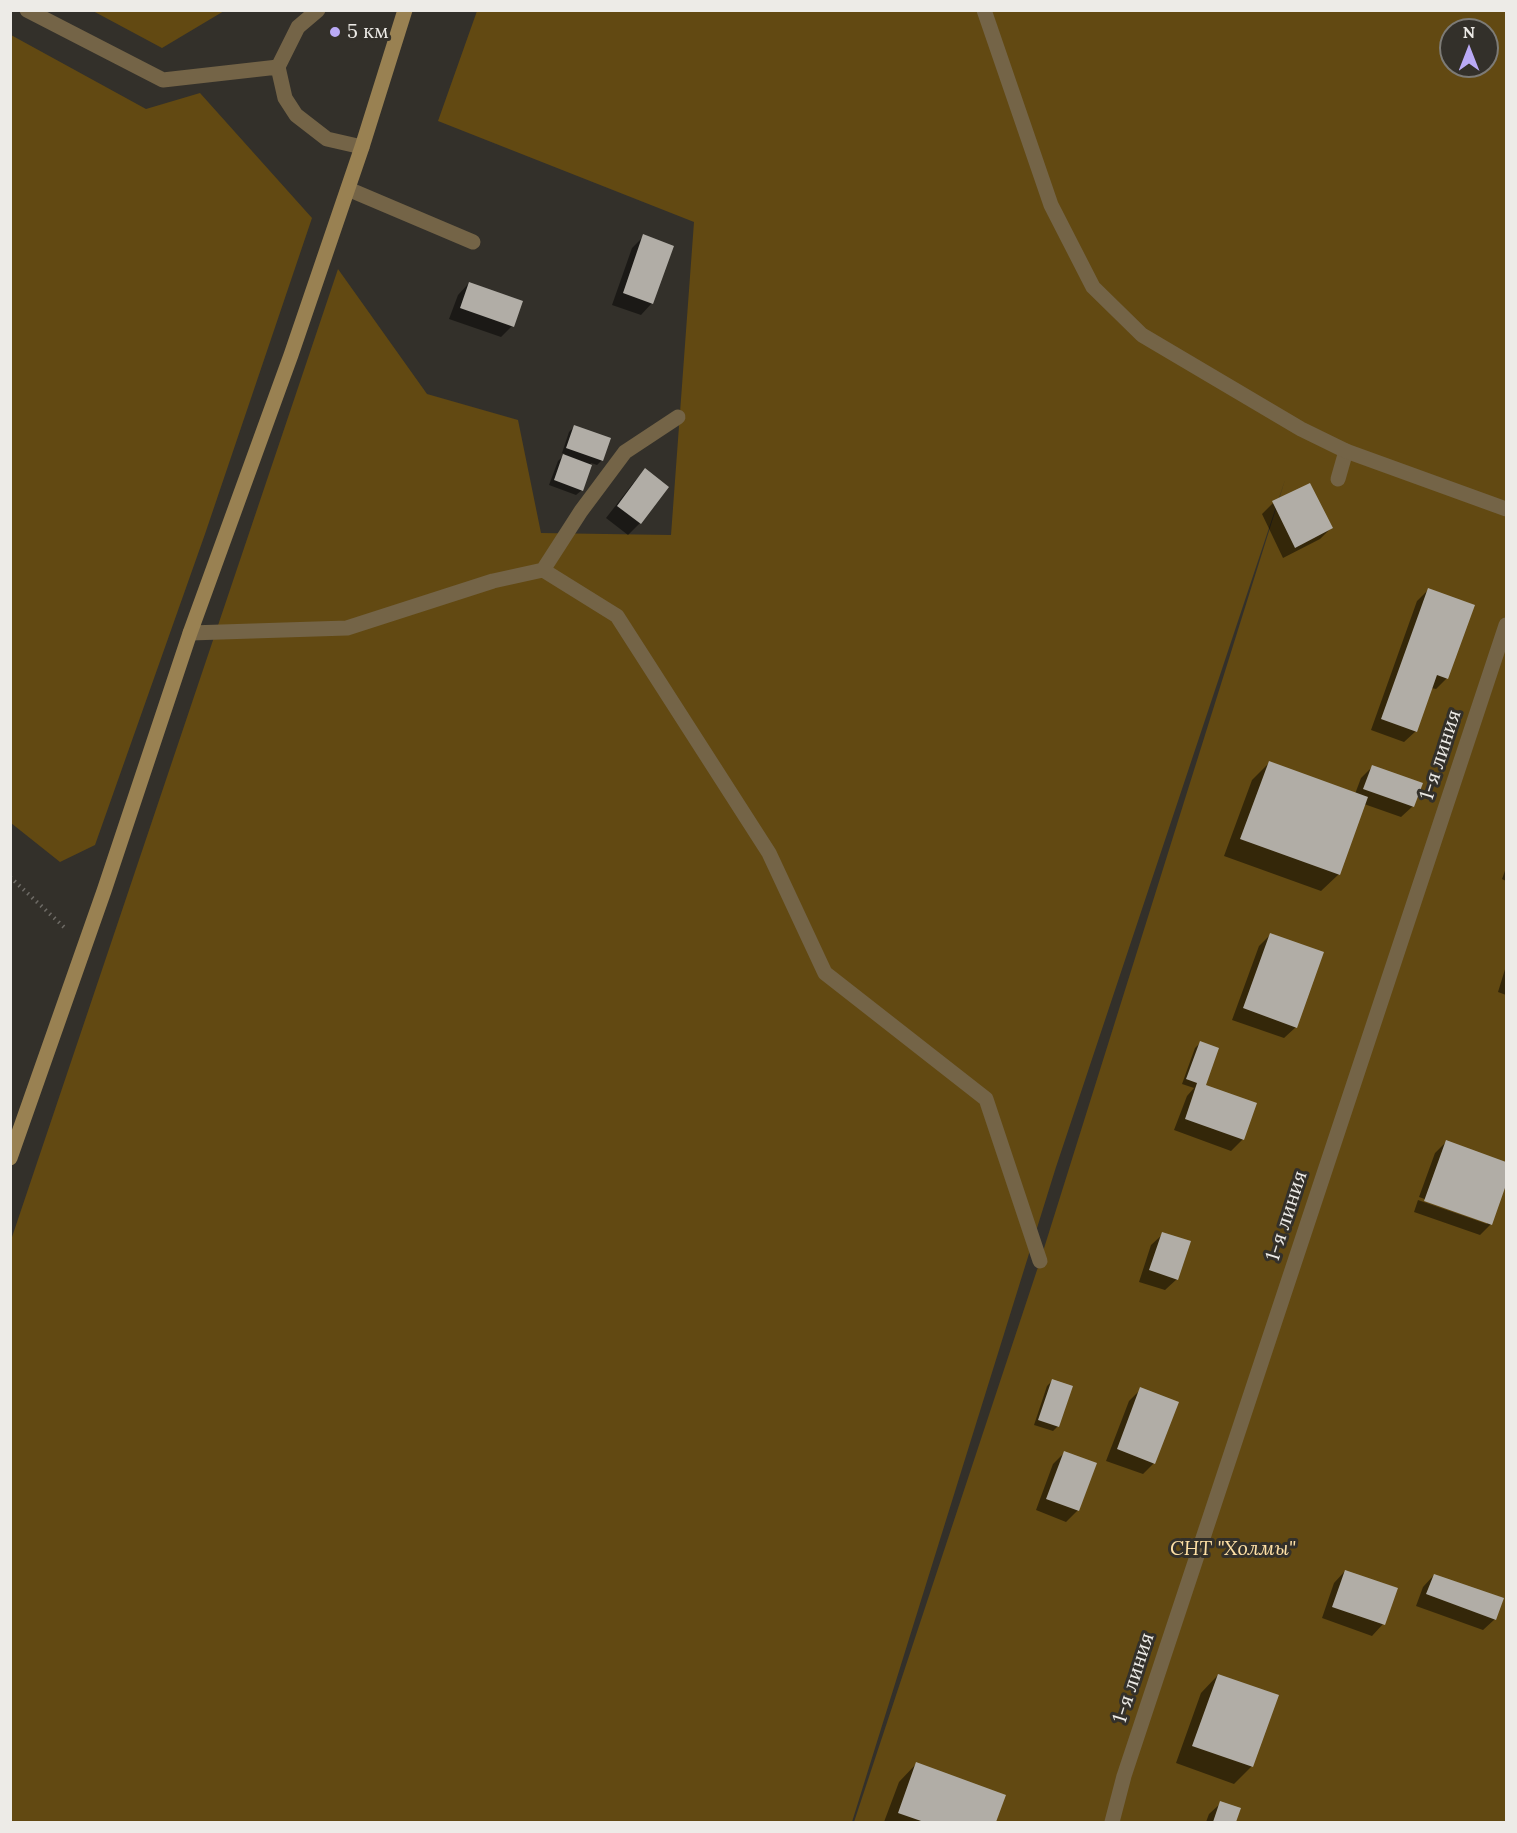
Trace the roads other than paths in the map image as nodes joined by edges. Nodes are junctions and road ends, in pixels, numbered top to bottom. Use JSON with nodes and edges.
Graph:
{"nodes":[{"id":1,"x":27,"y":10,"type":"edge"},
{"id":2,"x":318,"y":10,"type":"edge"},
{"id":3,"x":405,"y":10,"type":"edge"},
{"id":4,"x":984,"y":10,"type":"edge"},
{"id":5,"x":278,"y":67,"type":"junction"},
{"id":6,"x":362,"y":147,"type":"junction"},
{"id":7,"x":348,"y":189,"type":"junction"},
{"id":8,"x":472,"y":242,"type":"dead end"},
{"id":9,"x":678,"y":417,"type":"dead end"},
{"id":10,"x":1346,"y":451,"type":"junction"},
{"id":11,"x":1338,"y":479,"type":"dead end"},
{"id":12,"x":1506,"y":509,"type":"edge"},
{"id":13,"x":543,"y":570,"type":"junction"},
{"id":14,"x":1506,"y":625,"type":"edge"},
{"id":15,"x":190,"y":633,"type":"junction"},
{"id":16,"x":10,"y":1158,"type":"edge"},
{"id":17,"x":1040,"y":1261,"type":"dead end"},
{"id":18,"x":1112,"y":1822,"type":"edge"}],
"edges":[{"from":1,"to":5,"type":"street"},
{"from":2,"to":5,"type":"street"},
{"from":3,"to":6,"type":"main road"},
{"from":4,"to":10,"type":"street"},
{"from":5,"to":6,"type":"street"},
{"from":6,"to":7,"type":"main road"},
{"from":7,"to":8,"type":"street"},
{"from":7,"to":15,"type":"main road"},
{"from":9,"to":13,"type":"street"},
{"from":10,"to":11,"type":"street"},
{"from":10,"to":12,"type":"street"},
{"from":13,"to":15,"type":"street"},
{"from":13,"to":17,"type":"street"},
{"from":14,"to":18,"type":"street","name":"1-я линия"},
{"from":15,"to":16,"type":"main road"}]}
